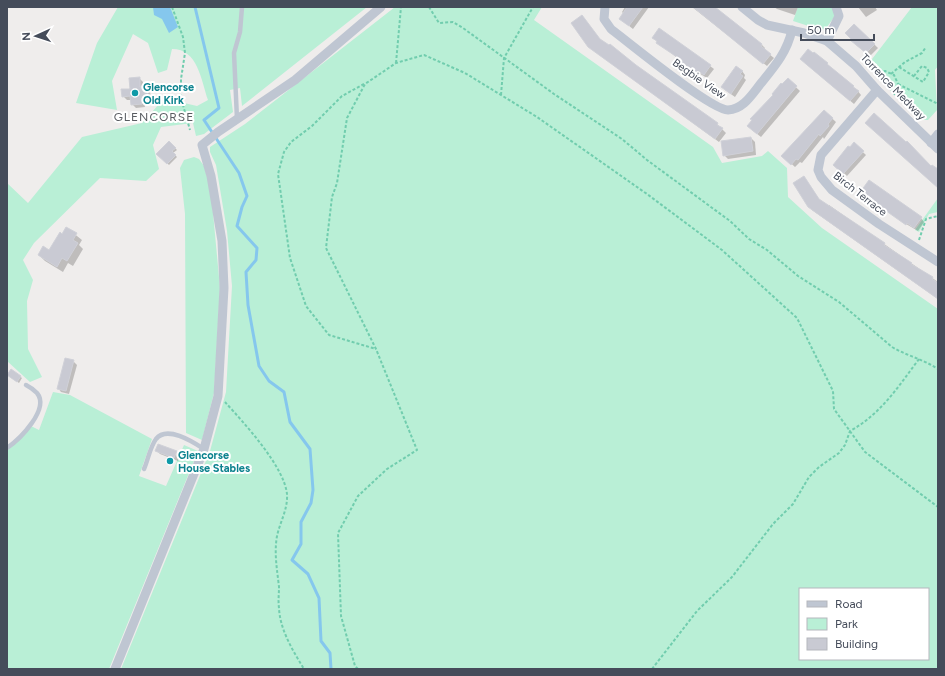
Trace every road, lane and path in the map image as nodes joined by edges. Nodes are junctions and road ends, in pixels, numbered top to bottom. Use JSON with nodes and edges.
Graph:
{"nodes":[{"id":1,"x":172,"y":7,"type":"edge"},
{"id":2,"x":242,"y":7,"type":"edge"},
{"id":3,"x":381,"y":7,"type":"edge"},
{"id":4,"x":401,"y":7,"type":"edge"},
{"id":5,"x":429,"y":7,"type":"edge"},
{"id":6,"x":533,"y":7,"type":"edge"},
{"id":7,"x":605,"y":7,"type":"edge"},
{"id":8,"x":742,"y":7,"type":"edge"},
{"id":9,"x":836,"y":7,"type":"edge"},
{"id":10,"x":792,"y":30,"type":"junction"},
{"id":11,"x":827,"y":41,"type":"junction"},
{"id":12,"x":926,"y":47,"type":"dead end"},
{"id":13,"x":504,"y":58,"type":"junction"},
{"id":14,"x":396,"y":63,"type":"junction"},
{"id":15,"x":899,"y":67,"type":"junction"},
{"id":16,"x":891,"y":74,"type":"junction"},
{"id":17,"x":914,"y":76,"type":"junction"},
{"id":18,"x":868,"y":78,"type":"junction"},
{"id":19,"x":365,"y":84,"type":"junction"},
{"id":20,"x":898,"y":84,"type":"junction"},
{"id":21,"x":877,"y":90,"type":"junction"},
{"id":22,"x":501,"y":96,"type":"junction"},
{"id":23,"x":888,"y":101,"type":"junction"},
{"id":24,"x":938,"y":104,"type":"edge"},
{"id":25,"x":237,"y":119,"type":"junction"},
{"id":26,"x":190,"y":130,"type":"dead end"},
{"id":27,"x":938,"y":134,"type":"edge"},
{"id":28,"x":934,"y":146,"type":"edge"},
{"id":29,"x":938,"y":216,"type":"edge"},
{"id":30,"x":917,"y":247,"type":"junction"},
{"id":31,"x":938,"y":262,"type":"edge"},
{"id":32,"x":376,"y":349,"type":"junction"},
{"id":33,"x":919,"y":359,"type":"junction"},
{"id":34,"x":938,"y":369,"type":"edge"},
{"id":35,"x":26,"y":385,"type":"dead end"},
{"id":36,"x":218,"y":396,"type":"junction"},
{"id":37,"x":850,"y":431,"type":"junction"},
{"id":38,"x":7,"y":448,"type":"edge"},
{"id":39,"x":204,"y":448,"type":"junction"},
{"id":40,"x":144,"y":469,"type":"dead end"},
{"id":41,"x":938,"y":507,"type":"edge"},
{"id":42,"x":114,"y":669,"type":"edge"},
{"id":43,"x":304,"y":669,"type":"edge"},
{"id":44,"x":358,"y":669,"type":"edge"},
{"id":45,"x":652,"y":669,"type":"edge"}],
"edges":[{"from":1,"to":26,"type":"path"},
{"from":2,"to":25,"type":"lane"},
{"from":3,"to":25,"type":"street"},
{"from":4,"to":14,"type":"path"},
{"from":5,"to":13,"type":"path"},
{"from":6,"to":13,"type":"path"},
{"from":7,"to":10,"type":"street","name":"Begbie View"},
{"from":8,"to":10,"type":"street","name":"Torrence Medway"},
{"from":9,"to":11,"type":"street"},
{"from":10,"to":11,"type":"street","name":"Torrence Medway"},
{"from":11,"to":18,"type":"street","name":"Torrence Medway"},
{"from":12,"to":15,"type":"path"},
{"from":13,"to":22,"type":"path"},
{"from":13,"to":33,"type":"path"},
{"from":14,"to":19,"type":"path"},
{"from":14,"to":22,"type":"path"},
{"from":15,"to":16,"type":"path"},
{"from":15,"to":17,"type":"path"},
{"from":16,"to":18,"type":"path"},
{"from":16,"to":20,"type":"path"},
{"from":17,"to":17,"type":"path"},
{"from":18,"to":21,"type":"street","name":"Torrence Medway"},
{"from":19,"to":32,"type":"path"},
{"from":19,"to":32,"type":"path"},
{"from":20,"to":23,"type":"path"},
{"from":20,"to":24,"type":"path"},
{"from":21,"to":23,"type":"street","name":"Torrence Medway"},
{"from":21,"to":30,"type":"street","name":"Birch Terrace"},
{"from":22,"to":37,"type":"path"},
{"from":23,"to":28,"type":"street","name":"Torrence Medway"},
{"from":25,"to":36,"type":"street"},
{"from":27,"to":28,"type":"street"},
{"from":29,"to":30,"type":"path"},
{"from":30,"to":31,"type":"street","name":"Birch Terrace"},
{"from":32,"to":44,"type":"path"},
{"from":33,"to":34,"type":"path"},
{"from":33,"to":37,"type":"path"},
{"from":35,"to":38,"type":"lane"},
{"from":36,"to":39,"type":"street"},
{"from":36,"to":43,"type":"path"},
{"from":37,"to":41,"type":"path"},
{"from":37,"to":45,"type":"path"},
{"from":39,"to":40,"type":"lane"},
{"from":39,"to":42,"type":"street"}]}
